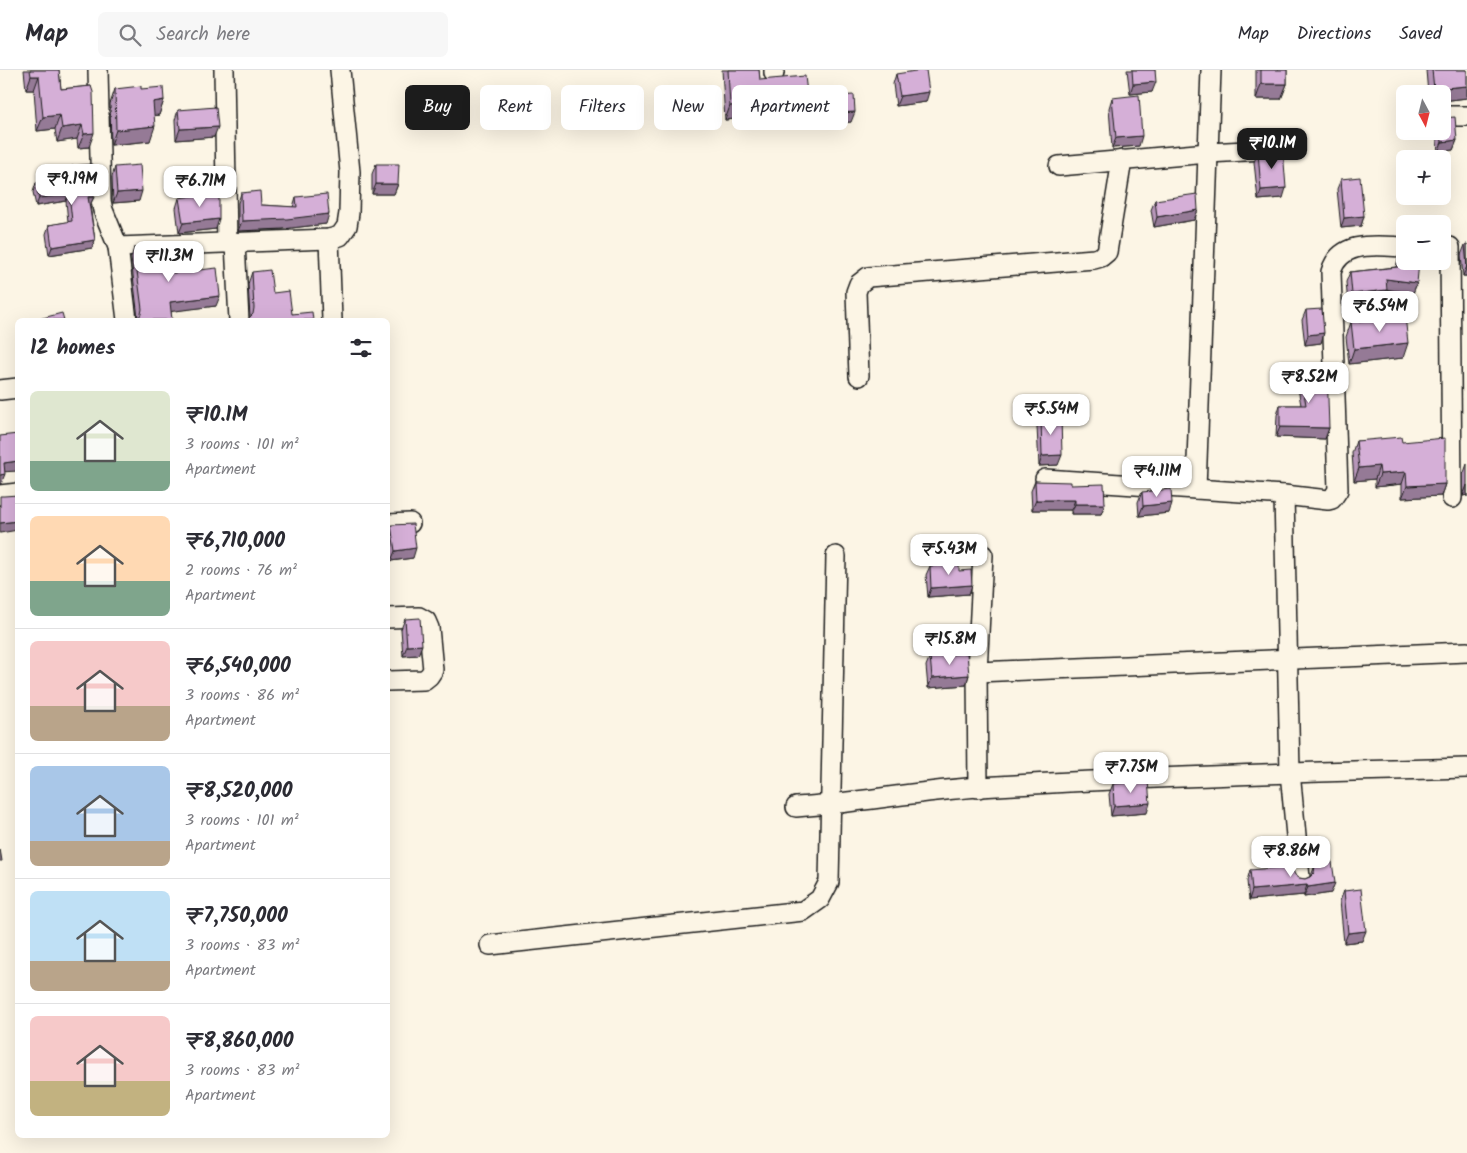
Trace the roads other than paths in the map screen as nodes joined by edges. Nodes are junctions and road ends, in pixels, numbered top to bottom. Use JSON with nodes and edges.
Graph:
{"nodes":[{"id":1,"x":98,"y":70,"type":"edge"},
{"id":2,"x":224,"y":70,"type":"edge"},
{"id":3,"x":340,"y":70,"type":"edge"},
{"id":4,"x":1211,"y":70,"type":"edge"},
{"id":5,"x":1451,"y":116,"type":"edge"},
{"id":6,"x":1467,"y":116,"type":"edge"},
{"id":7,"x":1281,"y":149,"type":"edge"},
{"id":8,"x":1208,"y":153,"type":"junction"},
{"id":9,"x":1122,"y":160,"type":"junction"},
{"id":10,"x":1059,"y":166,"type":"dead end"},
{"id":11,"x":329,"y":239,"type":"junction"},
{"id":12,"x":231,"y":243,"type":"junction"},
{"id":13,"x":1396,"y":246,"type":"edge"},
{"id":14,"x":1453,"y":247,"type":"edge"},
{"id":15,"x":118,"y":248,"type":"junction"},
{"id":16,"x":127,"y":318,"type":"edge"},
{"id":17,"x":239,"y":318,"type":"edge"},
{"id":18,"x":332,"y":318,"type":"edge"},
{"id":19,"x":858,"y":376,"type":"dead end"},
{"id":20,"x":15,"y":388,"type":"edge"},
{"id":21,"x":0,"y":390,"type":"edge"},
{"id":22,"x":1044,"y":479,"type":"edge"},
{"id":23,"x":1196,"y":489,"type":"junction"},
{"id":24,"x":15,"y":493,"type":"edge"},
{"id":25,"x":0,"y":495,"type":"edge"},
{"id":26,"x":1284,"y":495,"type":"junction"},
{"id":27,"x":1452,"y":498,"type":"dead end"},
{"id":28,"x":410,"y":523,"type":"edge"},
{"id":29,"x":390,"y":524,"type":"edge"},
{"id":30,"x":983,"y":555,"type":"dead end"},
{"id":31,"x":836,"y":556,"type":"dead end"},
{"id":32,"x":390,"y":618,"type":"edge"},
{"id":33,"x":1467,"y":652,"type":"edge"},
{"id":34,"x":1287,"y":660,"type":"junction"},
{"id":35,"x":977,"y":672,"type":"junction"},
{"id":36,"x":390,"y":680,"type":"edge"},
{"id":37,"x":1467,"y":768,"type":"edge"},
{"id":38,"x":1290,"y":772,"type":"junction"},
{"id":39,"x":978,"y":788,"type":"junction"},
{"id":40,"x":831,"y":805,"type":"junction"},
{"id":41,"x":796,"y":806,"type":"dead end"},
{"id":42,"x":1300,"y":878,"type":"edge"},
{"id":43,"x":490,"y":945,"type":"dead end"}],
"edges":[{"from":1,"to":15,"type":"street"},
{"from":2,"to":12,"type":"street"},
{"from":3,"to":11,"type":"street"},
{"from":4,"to":8,"type":"street"},
{"from":5,"to":6,"type":"street"},
{"from":7,"to":8,"type":"street"},
{"from":8,"to":9,"type":"street"},
{"from":8,"to":23,"type":"street"},
{"from":9,"to":10,"type":"street"},
{"from":9,"to":19,"type":"street"},
{"from":11,"to":12,"type":"street"},
{"from":11,"to":18,"type":"street"},
{"from":12,"to":15,"type":"street"},
{"from":12,"to":17,"type":"street"},
{"from":13,"to":26,"type":"street"},
{"from":14,"to":27,"type":"street"},
{"from":15,"to":16,"type":"street"},
{"from":20,"to":21,"type":"street"},
{"from":22,"to":23,"type":"street"},
{"from":23,"to":26,"type":"street"},
{"from":24,"to":25,"type":"street"},
{"from":26,"to":34,"type":"street"},
{"from":28,"to":29,"type":"street"},
{"from":30,"to":35,"type":"street"},
{"from":31,"to":40,"type":"street"},
{"from":32,"to":36,"type":"street"},
{"from":33,"to":34,"type":"street"},
{"from":34,"to":35,"type":"street"},
{"from":34,"to":38,"type":"street"},
{"from":35,"to":39,"type":"street"},
{"from":37,"to":38,"type":"street"},
{"from":38,"to":39,"type":"street"},
{"from":38,"to":42,"type":"street"},
{"from":39,"to":40,"type":"street"},
{"from":40,"to":41,"type":"street"},
{"from":40,"to":43,"type":"street"}]}
